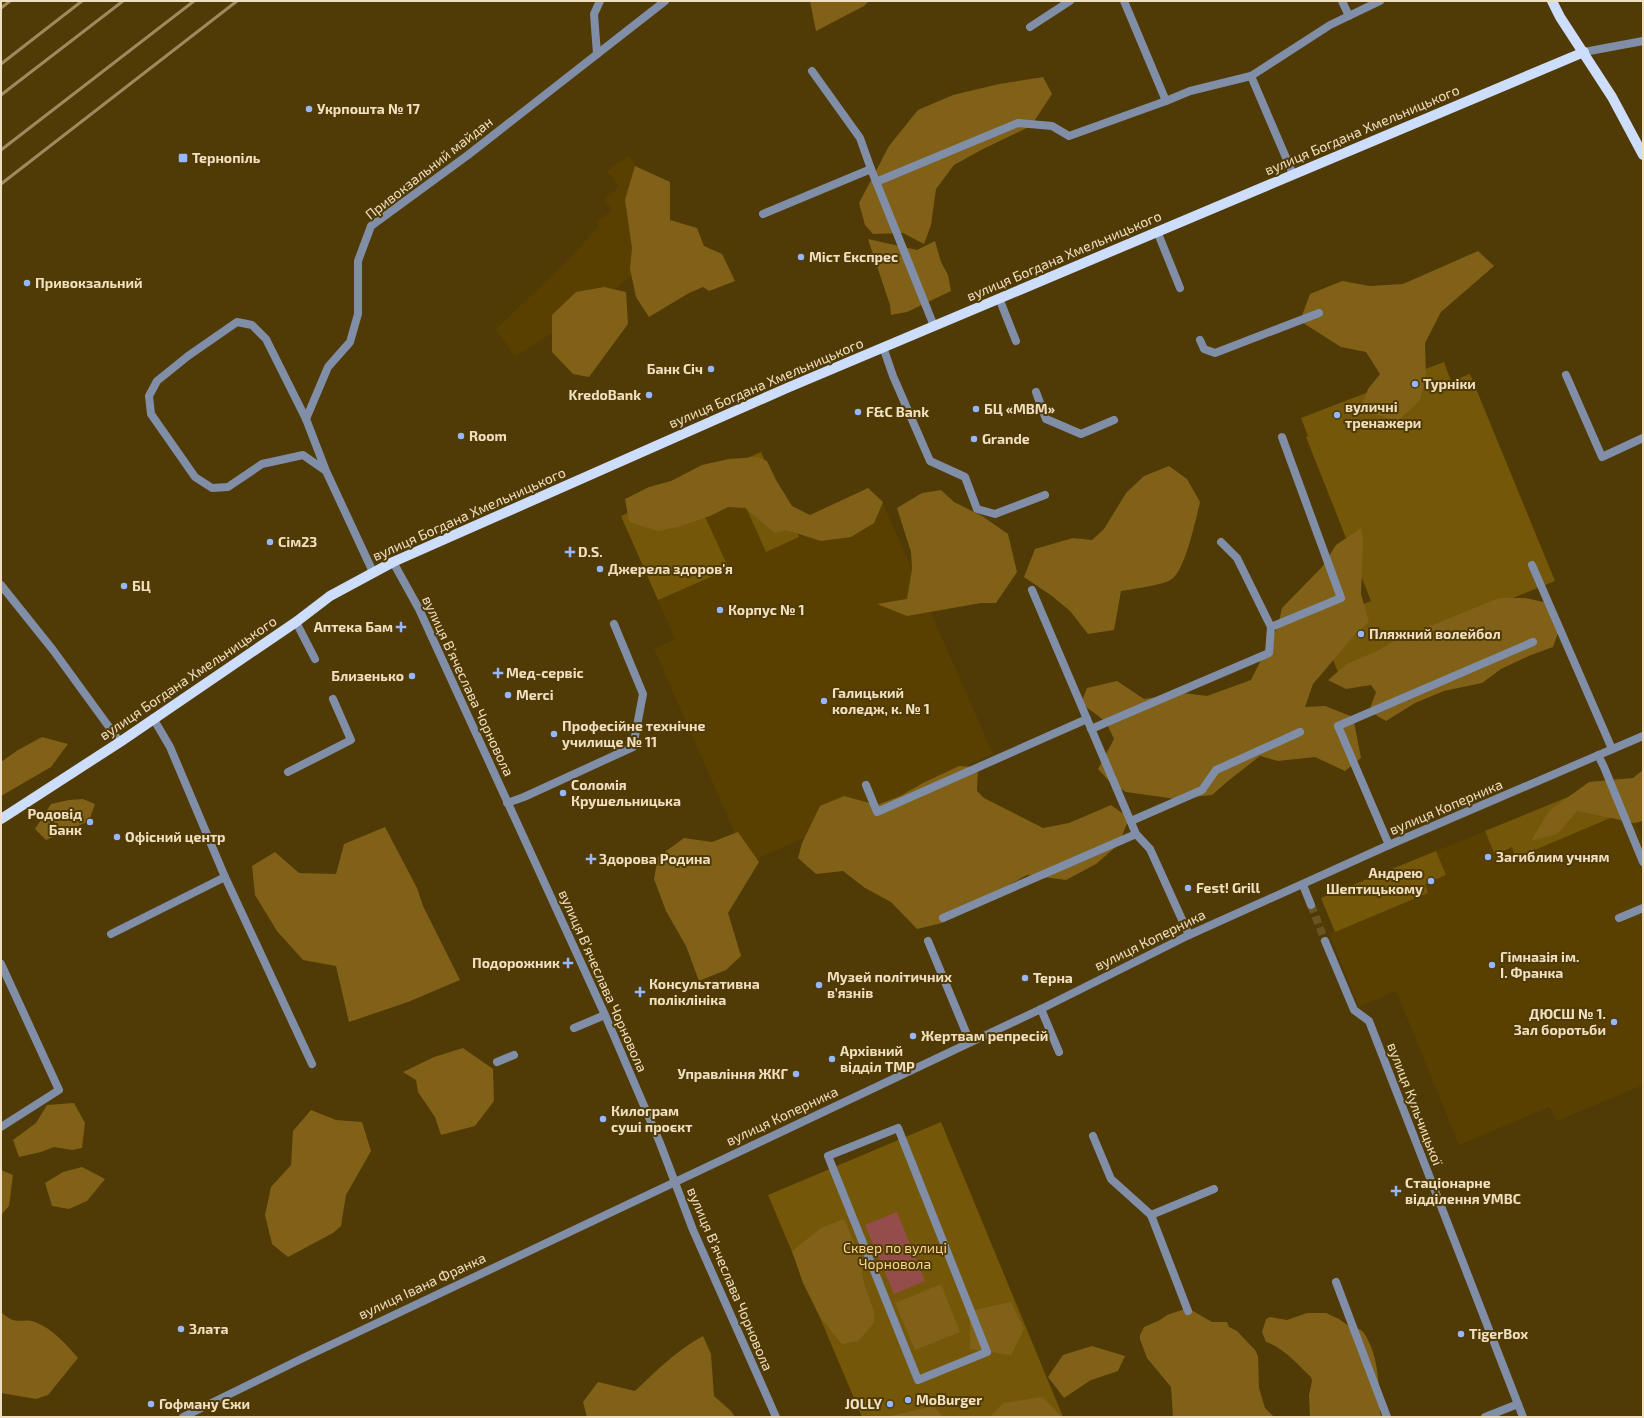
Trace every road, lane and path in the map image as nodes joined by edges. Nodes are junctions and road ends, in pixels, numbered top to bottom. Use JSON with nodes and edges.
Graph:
{"nodes":[{"id":1,"x":600,"y":1,"type":"edge"},
{"id":2,"x":665,"y":1,"type":"edge"},
{"id":3,"x":1070,"y":1,"type":"edge"},
{"id":4,"x":1124,"y":1,"type":"edge"},
{"id":5,"x":1342,"y":1,"type":"edge"},
{"id":6,"x":1380,"y":1,"type":"edge"},
{"id":7,"x":1552,"y":1,"type":"edge"},
{"id":8,"x":1350,"y":16,"type":"junction"},
{"id":9,"x":1030,"y":27,"type":"dead end"},
{"id":10,"x":1643,"y":41,"type":"edge"},
{"id":11,"x":1584,"y":52,"type":"junction"},
{"id":12,"x":597,"y":54,"type":"junction"},
{"id":13,"x":812,"y":71,"type":"dead end"},
{"id":14,"x":1251,"y":76,"type":"junction"},
{"id":15,"x":1166,"y":102,"type":"junction"},
{"id":16,"x":1643,"y":155,"type":"edge"},
{"id":17,"x":871,"y":169,"type":"junction"},
{"id":18,"x":1293,"y":174,"type":"junction"},
{"id":19,"x":876,"y":182,"type":"junction"},
{"id":20,"x":763,"y":214,"type":"dead end"},
{"id":21,"x":1157,"y":231,"type":"junction"},
{"id":22,"x":1180,"y":288,"type":"dead end"},
{"id":23,"x":999,"y":298,"type":"junction"},
{"id":24,"x":1319,"y":313,"type":"dead end"},
{"id":25,"x":934,"y":326,"type":"junction"},
{"id":26,"x":1200,"y":340,"type":"dead end"},
{"id":27,"x":1016,"y":341,"type":"dead end"},
{"id":28,"x":883,"y":347,"type":"junction"},
{"id":29,"x":1566,"y":375,"type":"dead end"},
{"id":30,"x":1036,"y":392,"type":"dead end"},
{"id":31,"x":306,"y":419,"type":"junction"},
{"id":32,"x":1114,"y":420,"type":"dead end"},
{"id":33,"x":1282,"y":437,"type":"dead end"},
{"id":34,"x":1643,"y":438,"type":"edge"},
{"id":35,"x":326,"y":471,"type":"junction"},
{"id":36,"x":1045,"y":495,"type":"dead end"},
{"id":37,"x":1221,"y":542,"type":"dead end"},
{"id":38,"x":393,"y":562,"type":"junction"},
{"id":39,"x":1532,"y":565,"type":"dead end"},
{"id":40,"x":373,"y":572,"type":"junction"},
{"id":41,"x":1,"y":585,"type":"edge"},
{"id":42,"x":1032,"y":590,"type":"dead end"},
{"id":43,"x":296,"y":622,"type":"junction"},
{"id":44,"x":614,"y":624,"type":"dead end"},
{"id":45,"x":1271,"y":627,"type":"junction"},
{"id":46,"x":1534,"y":642,"type":"dead end"},
{"id":47,"x":315,"y":659,"type":"dead end"},
{"id":48,"x":333,"y":699,"type":"dead end"},
{"id":49,"x":153,"y":718,"type":"junction"},
{"id":50,"x":1087,"y":719,"type":"junction"},
{"id":51,"x":1091,"y":729,"type":"junction"},
{"id":52,"x":1300,"y":732,"type":"dead end"},
{"id":53,"x":1643,"y":736,"type":"edge"},
{"id":54,"x":120,"y":742,"type":"junction"},
{"id":55,"x":1612,"y":749,"type":"junction"},
{"id":56,"x":1598,"y":755,"type":"junction"},
{"id":57,"x":288,"y":772,"type":"dead end"},
{"id":58,"x":866,"y":786,"type":"dead end"},
{"id":59,"x":507,"y":803,"type":"junction"},
{"id":60,"x":1,"y":819,"type":"edge"},
{"id":61,"x":1131,"y":821,"type":"junction"},
{"id":62,"x":1136,"y":834,"type":"junction"},
{"id":63,"x":1389,"y":845,"type":"junction"},
{"id":64,"x":1643,"y":862,"type":"edge"},
{"id":65,"x":225,"y":877,"type":"junction"},
{"id":66,"x":1303,"y":885,"type":"junction"},
{"id":67,"x":1311,"y":905,"type":"tunnel mouth"},
{"id":68,"x":1643,"y":908,"type":"edge"},
{"id":69,"x":943,"y":918,"type":"dead end"},
{"id":70,"x":1619,"y":918,"type":"dead end"},
{"id":71,"x":111,"y":934,"type":"dead end"},
{"id":72,"x":1189,"y":934,"type":"junction"},
{"id":73,"x":928,"y":941,"type":"dead end"},
{"id":74,"x":1325,"y":941,"type":"tunnel mouth"},
{"id":75,"x":1,"y":964,"type":"edge"},
{"id":76,"x":1041,"y":1008,"type":"junction"},
{"id":77,"x":605,"y":1015,"type":"junction"},
{"id":78,"x":574,"y":1028,"type":"dead end"},
{"id":79,"x":970,"y":1042,"type":"junction"},
{"id":80,"x":1059,"y":1052,"type":"dead end"},
{"id":81,"x":514,"y":1055,"type":"dead end"},
{"id":82,"x":497,"y":1062,"type":"dead end"},
{"id":83,"x":312,"y":1064,"type":"dead end"},
{"id":84,"x":1,"y":1127,"type":"edge"},
{"id":85,"x":1093,"y":1136,"type":"dead end"},
{"id":86,"x":828,"y":1156,"type":"joint"},
{"id":87,"x":674,"y":1181,"type":"junction"},
{"id":88,"x":1214,"y":1189,"type":"dead end"},
{"id":89,"x":1151,"y":1215,"type":"junction"},
{"id":90,"x":1336,"y":1282,"type":"dead end"},
{"id":91,"x":1188,"y":1311,"type":"dead end"},
{"id":92,"x":1518,"y":1404,"type":"junction"},
{"id":93,"x":183,"y":1417,"type":"edge"},
{"id":94,"x":776,"y":1417,"type":"edge"},
{"id":95,"x":1387,"y":1417,"type":"edge"},
{"id":96,"x":1485,"y":1417,"type":"edge"},
{"id":97,"x":1523,"y":1417,"type":"edge"}],
"edges":[{"from":1,"to":12,"type":"street"},
{"from":2,"to":12,"type":"street","name":"Привокзальний майдан"},
{"from":3,"to":9,"type":"street"},
{"from":4,"to":15,"type":"street"},
{"from":5,"to":8,"type":"street"},
{"from":6,"to":8,"type":"street"},
{"from":7,"to":11,"type":"main road"},
{"from":8,"to":14,"type":"street"},
{"from":10,"to":11,"type":"street"},
{"from":11,"to":16,"type":"main road"},
{"from":11,"to":18,"type":"main road","name":"вулиця Богдана Хмельницького"},
{"from":12,"to":31,"type":"street","name":"Привокзальний майдан"},
{"from":13,"to":17,"type":"street"},
{"from":14,"to":15,"type":"street"},
{"from":14,"to":18,"type":"street"},
{"from":15,"to":19,"type":"street"},
{"from":17,"to":19,"type":"street"},
{"from":17,"to":20,"type":"street"},
{"from":18,"to":21,"type":"main road","name":"вулиця Богдана Хмельницького"},
{"from":19,"to":25,"type":"street"},
{"from":21,"to":22,"type":"street"},
{"from":21,"to":23,"type":"main road","name":"вулиця Богдана Хмельницького"},
{"from":23,"to":25,"type":"main road","name":"вулиця Богдана Хмельницького"},
{"from":23,"to":27,"type":"street"},
{"from":24,"to":26,"type":"street"},
{"from":25,"to":28,"type":"main road","name":"вулиця Богдана Хмельницького"},
{"from":28,"to":36,"type":"street"},
{"from":28,"to":38,"type":"main road","name":"вулиця Богдана Хмельницького"},
{"from":29,"to":34,"type":"street"},
{"from":30,"to":32,"type":"street"},
{"from":31,"to":35,"type":"street"},
{"from":31,"to":35,"type":"street"},
{"from":33,"to":45,"type":"street"},
{"from":35,"to":40,"type":"street"},
{"from":37,"to":45,"type":"street"},
{"from":38,"to":40,"type":"main road","name":"вулиця Богдана Хмельницького"},
{"from":38,"to":59,"type":"street","name":"вулиця Вʼячеслава Чорновола"},
{"from":39,"to":55,"type":"street"},
{"from":40,"to":43,"type":"main road","name":"вулиця Богдана Хмельницького"},
{"from":41,"to":54,"type":"street"},
{"from":42,"to":50,"type":"street"},
{"from":43,"to":47,"type":"street"},
{"from":43,"to":49,"type":"main road","name":"вулиця Богдана Хмельницького"},
{"from":44,"to":59,"type":"street"},
{"from":45,"to":51,"type":"street"},
{"from":46,"to":63,"type":"street"},
{"from":48,"to":57,"type":"street"},
{"from":49,"to":54,"type":"main road","name":"вулиця Богдана Хмельницького"},
{"from":49,"to":65,"type":"street"},
{"from":50,"to":51,"type":"street"},
{"from":50,"to":58,"type":"street"},
{"from":51,"to":61,"type":"street"},
{"from":52,"to":61,"type":"street"},
{"from":53,"to":55,"type":"street","name":"вулиця Коперника"},
{"from":54,"to":60,"type":"main road","name":"вулиця Богдана Хмельницького"},
{"from":55,"to":56,"type":"street","name":"вулиця Коперника"},
{"from":56,"to":63,"type":"street","name":"вулиця Коперника"},
{"from":56,"to":64,"type":"street"},
{"from":59,"to":77,"type":"street","name":"вулиця Вʼячеслава Чорновола"},
{"from":61,"to":62,"type":"street"},
{"from":62,"to":69,"type":"street"},
{"from":62,"to":72,"type":"street"},
{"from":63,"to":66,"type":"street","name":"вулиця Коперника"},
{"from":65,"to":71,"type":"street"},
{"from":65,"to":83,"type":"street"},
{"from":66,"to":67,"type":"street"},
{"from":66,"to":72,"type":"street","name":"вулиця Коперника"},
{"from":68,"to":70,"type":"street"},
{"from":72,"to":76,"type":"street","name":"вулиця Коперника"},
{"from":73,"to":79,"type":"street"},
{"from":74,"to":92,"type":"street","name":"вулиця Кульчицької"},
{"from":75,"to":84,"type":"street"},
{"from":76,"to":79,"type":"street","name":"вулиця Коперника"},
{"from":76,"to":80,"type":"street"},
{"from":77,"to":78,"type":"street"},
{"from":77,"to":87,"type":"street","name":"вулиця Вʼячеслава Чорновола"},
{"from":79,"to":87,"type":"street","name":"вулиця Коперника"},
{"from":81,"to":82,"type":"street"},
{"from":85,"to":89,"type":"street"},
{"from":86,"to":86,"type":"street"},
{"from":87,"to":93,"type":"street","name":"вулиця Івана Франка"},
{"from":87,"to":94,"type":"street","name":"вулиця Вʼячеслава Чорновола"},
{"from":88,"to":89,"type":"street"},
{"from":89,"to":91,"type":"street"},
{"from":90,"to":95,"type":"street"},
{"from":92,"to":96,"type":"street"},
{"from":92,"to":97,"type":"street","name":"вулиця Кульчицької"}]}
